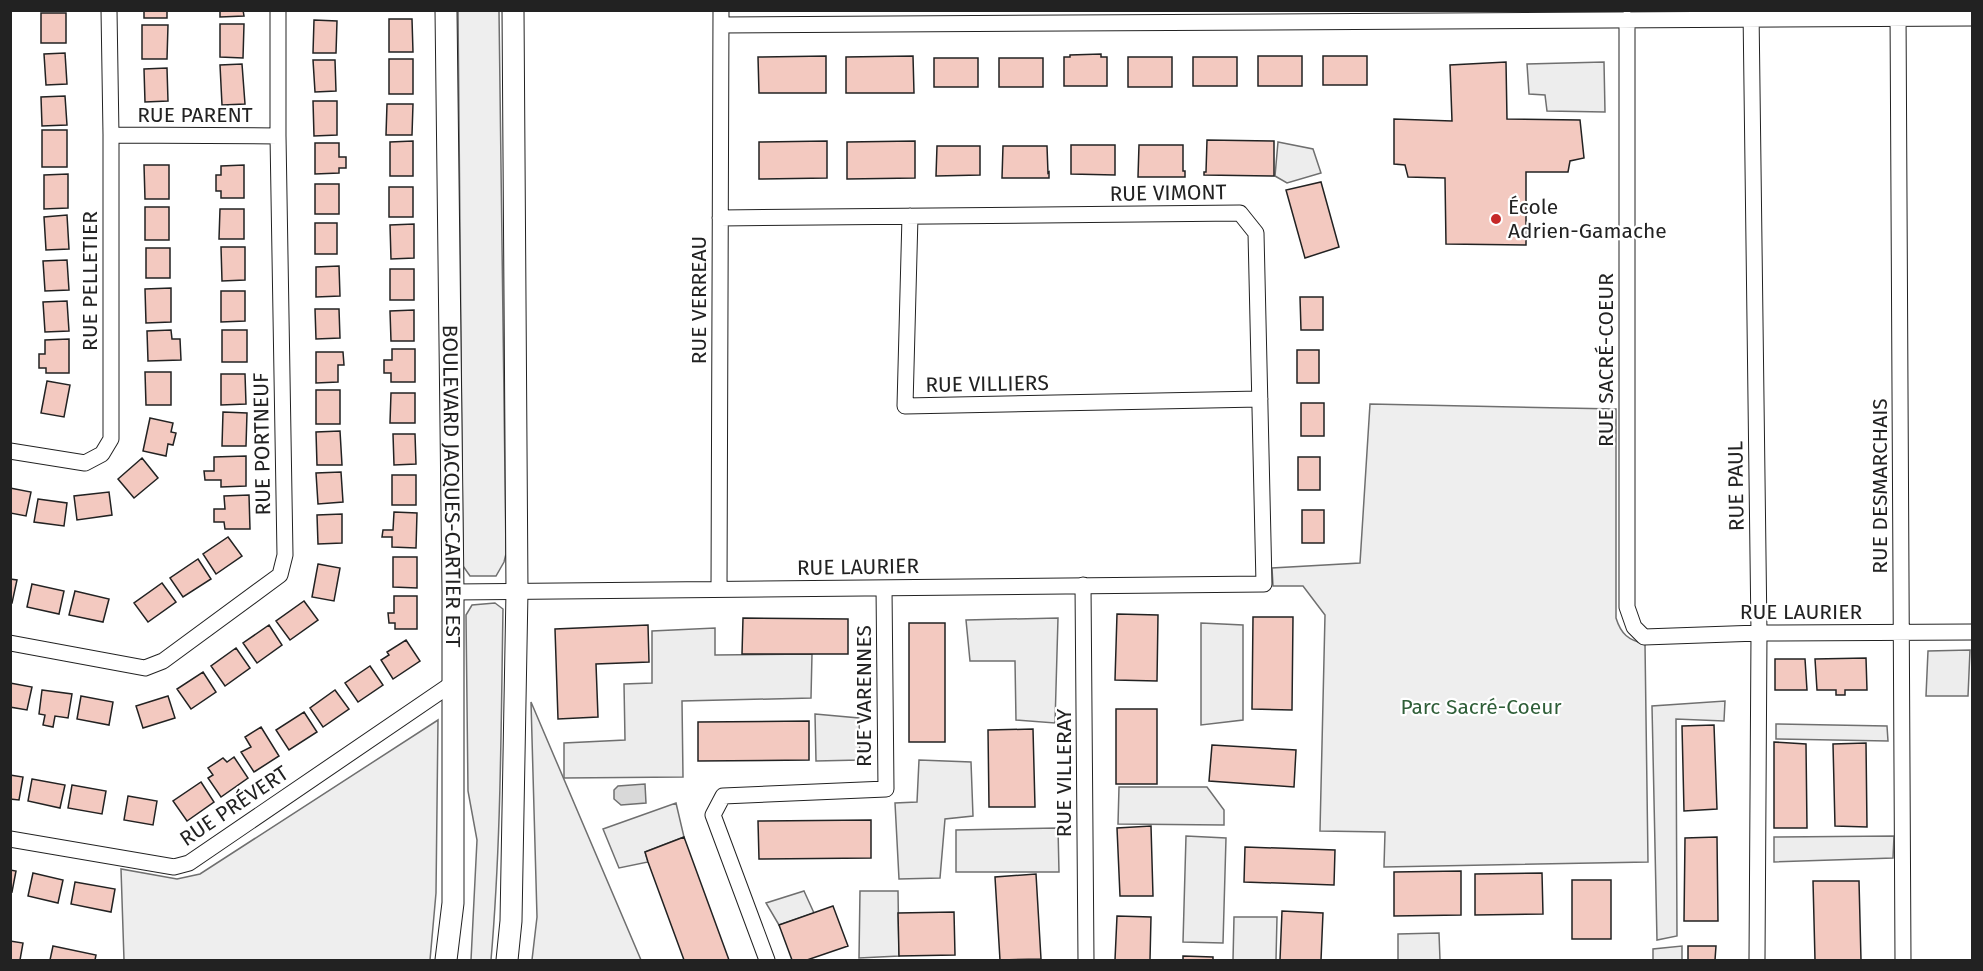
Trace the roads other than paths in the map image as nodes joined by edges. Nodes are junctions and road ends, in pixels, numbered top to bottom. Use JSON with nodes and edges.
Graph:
{"nodes":[{"id":1,"x":109,"y":10,"type":"edge"},
{"id":2,"x":278,"y":10,"type":"edge"},
{"id":3,"x":446,"y":10,"type":"edge"},
{"id":4,"x":513,"y":10,"type":"edge"},
{"id":5,"x":1898,"y":14,"type":"edge"},
{"id":6,"x":1751,"y":15,"type":"edge"},
{"id":7,"x":1102,"y":16,"type":"edge"},
{"id":8,"x":1287,"y":16,"type":"edge"},
{"id":9,"x":914,"y":17,"type":"edge"},
{"id":10,"x":721,"y":18,"type":"edge"},
{"id":11,"x":1972,"y":18,"type":"edge"},
{"id":12,"x":1627,"y":19,"type":"junction"},
{"id":13,"x":111,"y":135,"type":"junction"},
{"id":14,"x":278,"y":136,"type":"junction"},
{"id":15,"x":910,"y":216,"type":"junction"},
{"id":16,"x":720,"y":218,"type":"junction"},
{"id":17,"x":1260,"y":399,"type":"junction"},
{"id":18,"x":10,"y":451,"type":"edge"},
{"id":19,"x":1264,"y":584,"type":"joint"},
{"id":20,"x":1083,"y":585,"type":"junction"},
{"id":21,"x":885,"y":588,"type":"junction"},
{"id":22,"x":719,"y":589,"type":"junction"},
{"id":23,"x":517,"y":591,"type":"junction"},
{"id":24,"x":453,"y":592,"type":"junction"},
{"id":25,"x":1634,"y":627,"type":"joint"},
{"id":26,"x":1972,"y":632,"type":"edge"},
{"id":27,"x":1759,"y":633,"type":"junction"},
{"id":28,"x":1902,"y":633,"type":"junction"},
{"id":29,"x":10,"y":643,"type":"edge"},
{"id":30,"x":453,"y":683,"type":"junction"},
{"id":31,"x":10,"y":839,"type":"edge"},
{"id":32,"x":446,"y":960,"type":"edge"},
{"id":33,"x":507,"y":960,"type":"edge"},
{"id":34,"x":767,"y":960,"type":"edge"},
{"id":35,"x":1086,"y":960,"type":"edge"},
{"id":36,"x":1757,"y":960,"type":"edge"},
{"id":37,"x":1903,"y":960,"type":"edge"}],
"edges":[{"from":1,"to":13,"type":"street","name":"RUE PELLETIER"},
{"from":2,"to":14,"type":"street","name":"RUE PORTNEUF"},
{"from":3,"to":24,"type":"main road","name":"BOULEVARD JACQUES-CARTIER EST"},
{"from":4,"to":23,"type":"main road"},
{"from":5,"to":6,"type":"street"},
{"from":5,"to":11,"type":"street"},
{"from":5,"to":28,"type":"street","name":"RUE DESMARCHAIS"},
{"from":6,"to":12,"type":"street"},
{"from":6,"to":27,"type":"street","name":"RUE PAUL"},
{"from":7,"to":8,"type":"street"},
{"from":7,"to":9,"type":"street"},
{"from":8,"to":12,"type":"street"},
{"from":9,"to":10,"type":"street"},
{"from":10,"to":16,"type":"street","name":"RUE VERREAU"},
{"from":12,"to":25,"type":"street","name":"RUE SACRÉ-COEUR"},
{"from":13,"to":14,"type":"street","name":"RUE PARENT"},
{"from":13,"to":18,"type":"street","name":"RUE PELLETIER"},
{"from":14,"to":29,"type":"street","name":"RUE PORTNEUF"},
{"from":15,"to":16,"type":"street","name":"RUE VIMONT"},
{"from":15,"to":17,"type":"street","name":"RUE VIMONT"},
{"from":15,"to":17,"type":"street","name":"RUE VILLIERS"},
{"from":16,"to":22,"type":"street","name":"RUE VERREAU"},
{"from":17,"to":19,"type":"street","name":"RUE VIMONT"},
{"from":19,"to":20,"type":"street","name":"RUE LAURIER"},
{"from":20,"to":21,"type":"street","name":"RUE LAURIER"},
{"from":20,"to":35,"type":"street","name":"RUE VILLERAY"},
{"from":21,"to":22,"type":"street","name":"RUE LAURIER"},
{"from":21,"to":34,"type":"street","name":"RUE VARENNES"},
{"from":22,"to":23,"type":"street","name":"RUE LAURIER"},
{"from":23,"to":24,"type":"street","name":"RUE LAURIER"},
{"from":23,"to":33,"type":"main road"},
{"from":24,"to":30,"type":"main road","name":"BOULEVARD JACQUES-CARTIER EST"},
{"from":25,"to":27,"type":"street","name":"RUE LAURIER"},
{"from":26,"to":28,"type":"street","name":"RUE LAURIER"},
{"from":27,"to":28,"type":"street","name":"RUE LAURIER"},
{"from":27,"to":36,"type":"street","name":"RUE PAUL"},
{"from":28,"to":37,"type":"street","name":"RUE DESMARCHAIS"},
{"from":30,"to":31,"type":"street","name":"RUE PRÉVERT"},
{"from":30,"to":32,"type":"main road","name":"BOULEVARD JACQUES-CARTIER EST"}]}
